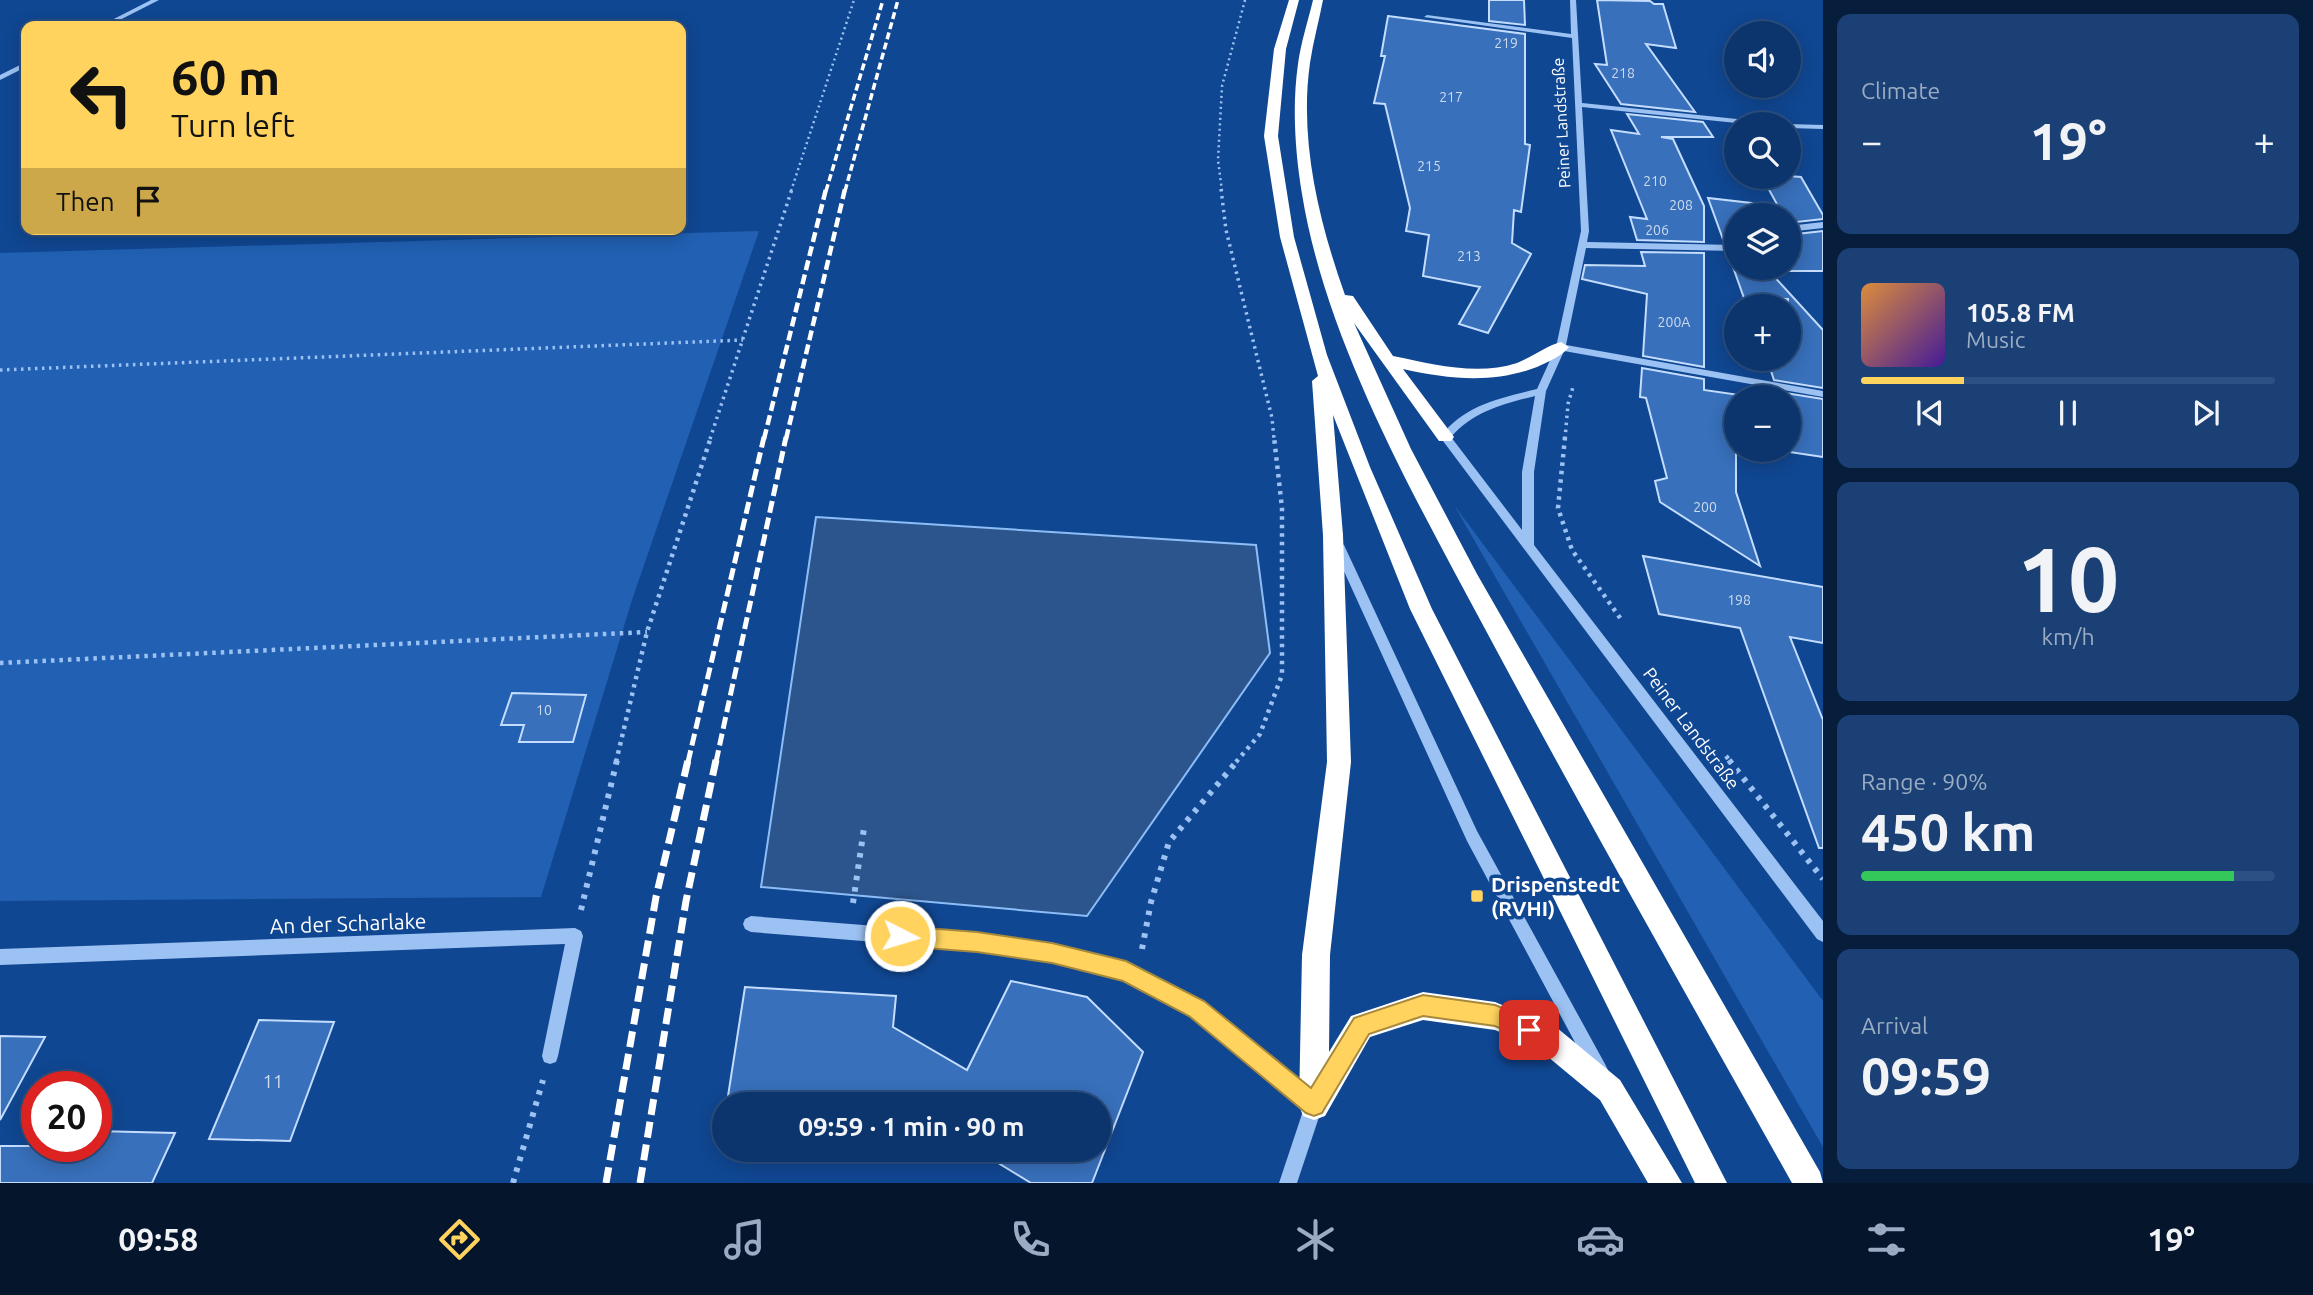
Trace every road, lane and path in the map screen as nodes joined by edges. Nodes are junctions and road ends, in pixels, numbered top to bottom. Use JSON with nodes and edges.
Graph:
{"nodes":[{"id":1,"x":156,"y":0,"type":"edge"},
{"id":2,"x":854,"y":0,"type":"edge"},
{"id":3,"x":1244,"y":0,"type":"edge"},
{"id":4,"x":1294,"y":0,"type":"edge"},
{"id":5,"x":1318,"y":0,"type":"edge"},
{"id":6,"x":1573,"y":0,"type":"edge"},
{"id":7,"x":1427,"y":17,"type":"dead end"},
{"id":8,"x":113,"y":21,"type":"edge"},
{"id":9,"x":1576,"y":37,"type":"junction"},
{"id":10,"x":21,"y":67,"type":"edge"},
{"id":11,"x":0,"y":78,"type":"edge"},
{"id":12,"x":1581,"y":105,"type":"junction"},
{"id":13,"x":1724,"y":120,"type":"edge"},
{"id":14,"x":1801,"y":126,"type":"edge"},
{"id":15,"x":1823,"y":127,"type":"edge"},
{"id":16,"x":1823,"y":225,"type":"edge"},
{"id":17,"x":1801,"y":228,"type":"edge"},
{"id":18,"x":1583,"y":245,"type":"junction"},
{"id":19,"x":1724,"y":248,"type":"edge"},
{"id":20,"x":1328,"y":268,"type":"junction"},
{"id":21,"x":743,"y":340,"type":"junction"},
{"id":22,"x":1561,"y":347,"type":"junction"},
{"id":23,"x":1319,"y":355,"type":"junction"},
{"id":24,"x":1387,"y":360,"type":"junction"},
{"id":25,"x":0,"y":370,"type":"edge"},
{"id":26,"x":1541,"y":391,"type":"junction"},
{"id":27,"x":1823,"y":394,"type":"edge"},
{"id":28,"x":1445,"y":437,"type":"junction"},
{"id":29,"x":1333,"y":535,"type":"junction"},
{"id":30,"x":1528,"y":548,"type":"junction"},
{"id":31,"x":1624,"y":623,"type":"dead end"},
{"id":32,"x":647,"y":632,"type":"junction"},
{"id":33,"x":0,"y":663,"type":"edge"},
{"id":34,"x":1722,"y":751,"type":"dead end"},
{"id":35,"x":864,"y":828,"type":"dead end"},
{"id":36,"x":1823,"y":879,"type":"edge"},
{"id":37,"x":751,"y":924,"type":"dead end"},
{"id":38,"x":848,"y":932,"type":"junction"},
{"id":39,"x":1823,"y":934,"type":"edge"},
{"id":40,"x":575,"y":936,"type":"junction"},
{"id":41,"x":0,"y":957,"type":"edge"},
{"id":42,"x":1138,"y":978,"type":"junction"},
{"id":43,"x":550,"y":1056,"type":"joint"},
{"id":44,"x":1610,"y":1090,"type":"junction"},
{"id":45,"x":1314,"y":1105,"type":"junction"},
{"id":46,"x":1290,"y":1182,"type":"edge"},
{"id":47,"x":513,"y":1183,"type":"edge"},
{"id":48,"x":1666,"y":1183,"type":"edge"},
{"id":49,"x":1710,"y":1183,"type":"edge"},
{"id":50,"x":1809,"y":1183,"type":"edge"}],
"edges":[{"from":1,"to":8,"type":"street"},
{"from":2,"to":21,"type":"path"},
{"from":3,"to":42,"type":"path"},
{"from":4,"to":23,"type":"highway"},
{"from":5,"to":20,"type":"highway"},
{"from":6,"to":9,"type":"street","name":"Peiner Landstraße"},
{"from":7,"to":9,"type":"street"},
{"from":9,"to":12,"type":"street","name":"Peiner Landstraße"},
{"from":10,"to":11,"type":"street"},
{"from":12,"to":13,"type":"street"},
{"from":12,"to":18,"type":"street","name":"Peiner Landstraße"},
{"from":14,"to":15,"type":"street"},
{"from":16,"to":17,"type":"street"},
{"from":18,"to":19,"type":"street"},
{"from":18,"to":22,"type":"street","name":"Peiner Landstraße"},
{"from":20,"to":24,"type":"highway"},
{"from":20,"to":50,"type":"highway"},
{"from":21,"to":25,"type":"path"},
{"from":21,"to":32,"type":"path"},
{"from":22,"to":24,"type":"highway"},
{"from":22,"to":26,"type":"street","name":"Peiner Landstraße"},
{"from":22,"to":27,"type":"street"},
{"from":22,"to":31,"type":"path"},
{"from":23,"to":29,"type":"highway"},
{"from":23,"to":49,"type":"highway"},
{"from":24,"to":28,"type":"highway"},
{"from":26,"to":28,"type":"street"},
{"from":26,"to":30,"type":"street","name":"Peiner Landstraße"},
{"from":28,"to":30,"type":"street","name":"Peiner Landstraße"},
{"from":29,"to":44,"type":"street"},
{"from":29,"to":45,"type":"highway"},
{"from":30,"to":39,"type":"street","name":"Peiner Landstraße"},
{"from":32,"to":33,"type":"path"},
{"from":32,"to":40,"type":"path"},
{"from":34,"to":36,"type":"path"},
{"from":35,"to":38,"type":"path"},
{"from":37,"to":38,"type":"street"},
{"from":38,"to":42,"type":"street"},
{"from":40,"to":41,"type":"street","name":"An der Scharlake"},
{"from":40,"to":43,"type":"street"},
{"from":42,"to":45,"type":"street"},
{"from":43,"to":47,"type":"path"},
{"from":44,"to":45,"type":"highway"},
{"from":44,"to":48,"type":"highway"},
{"from":45,"to":46,"type":"street"}]}
